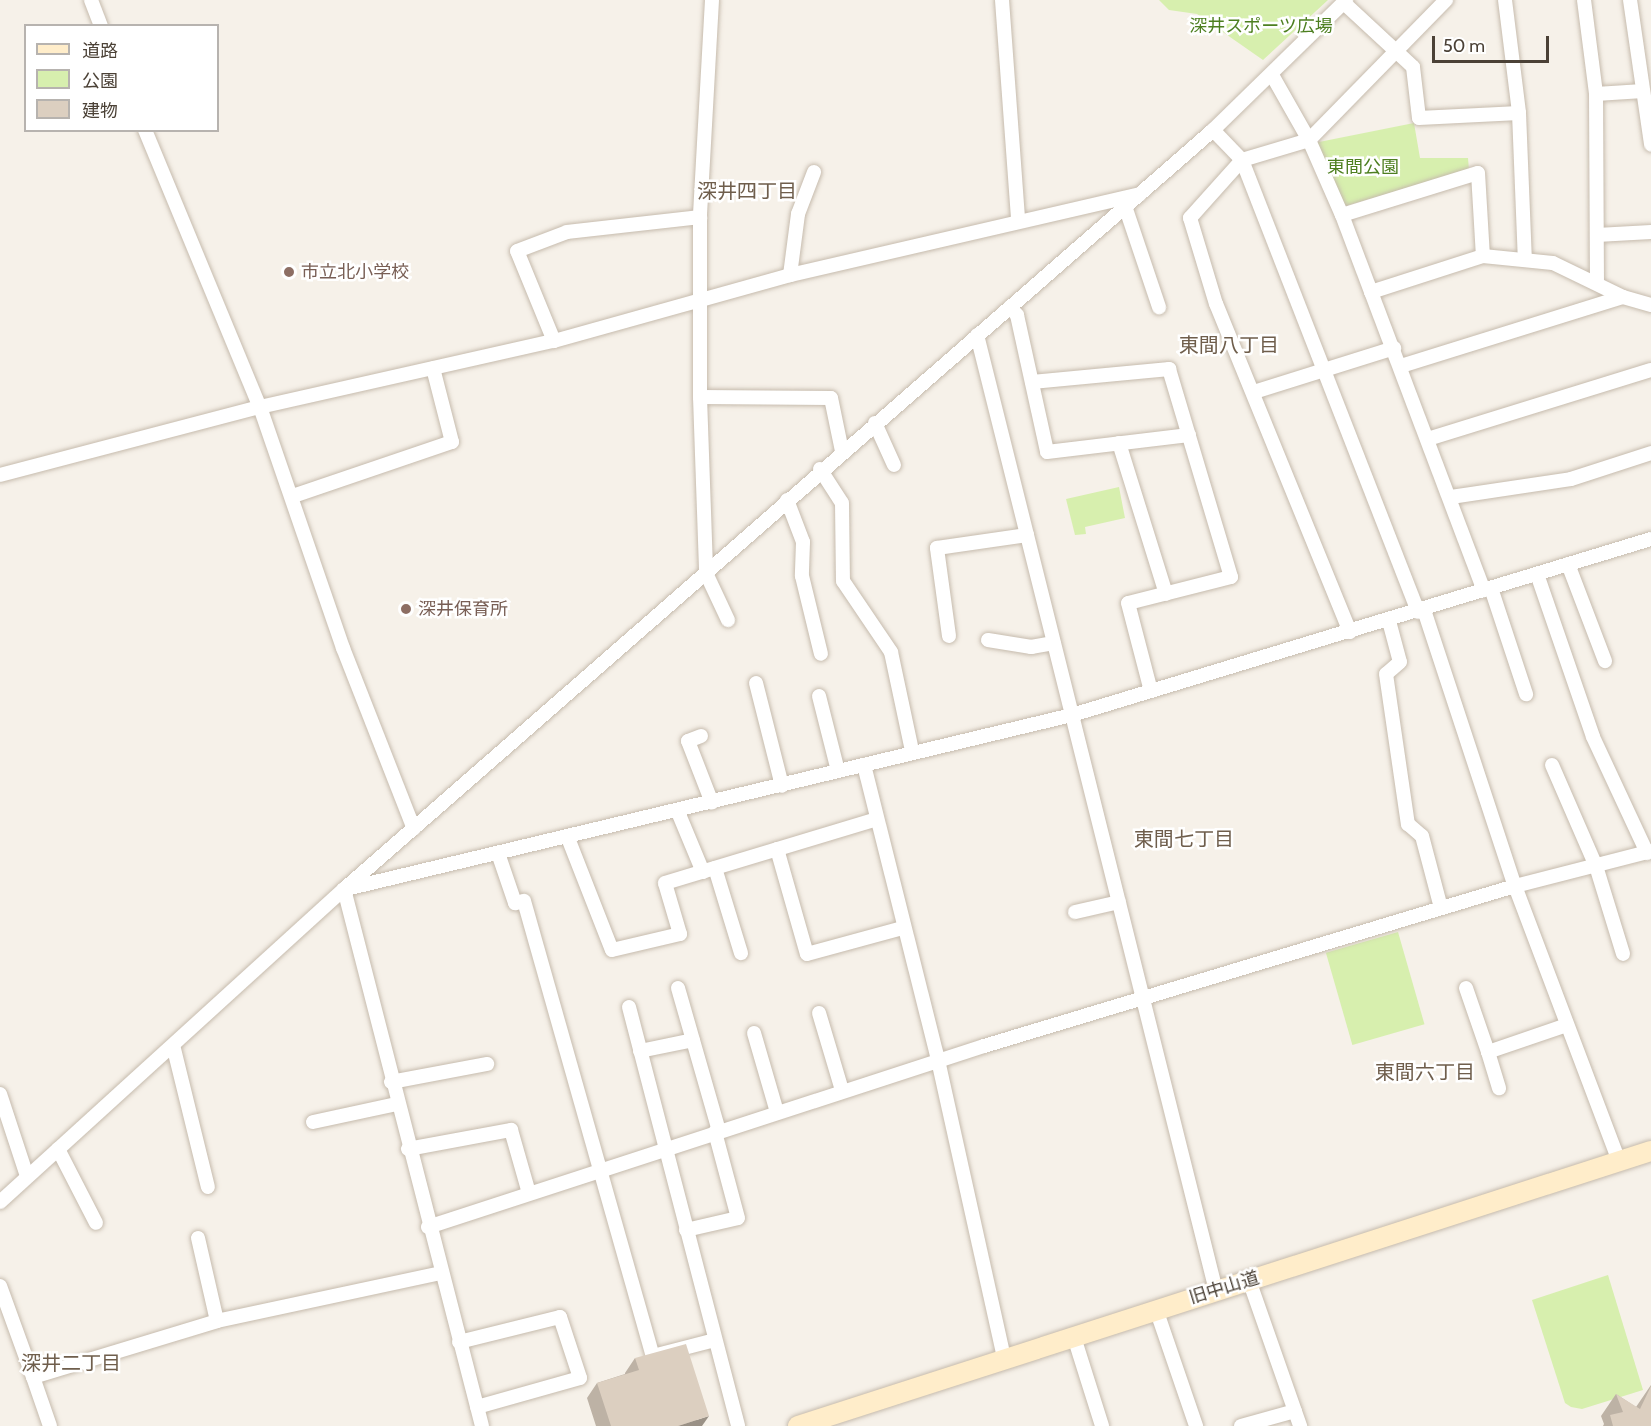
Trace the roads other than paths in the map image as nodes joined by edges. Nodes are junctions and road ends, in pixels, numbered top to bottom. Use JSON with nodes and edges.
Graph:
{"nodes":[{"id":1,"x":91,"y":0,"type":"edge"},
{"id":2,"x":712,"y":0,"type":"edge"},
{"id":3,"x":1002,"y":0,"type":"edge"},
{"id":4,"x":1446,"y":0,"type":"edge"},
{"id":5,"x":1505,"y":0,"type":"edge"},
{"id":6,"x":1584,"y":0,"type":"edge"},
{"id":7,"x":1629,"y":0,"type":"edge"},
{"id":8,"x":1345,"y":1,"type":"edge"},
{"id":9,"x":100,"y":24,"type":"edge"},
{"id":10,"x":1396,"y":51,"type":"junction"},
{"id":11,"x":1272,"y":75,"type":"junction"},
{"id":12,"x":1643,"y":90,"type":"junction"},
{"id":13,"x":1596,"y":93,"type":"junction"},
{"id":14,"x":1648,"y":111,"type":"edge"},
{"id":15,"x":1519,"y":113,"type":"junction"},
{"id":16,"x":1213,"y":130,"type":"junction"},
{"id":17,"x":146,"y":132,"type":"edge"},
{"id":18,"x":1309,"y":140,"type":"junction"},
{"id":19,"x":1651,"y":144,"type":"edge"},
{"id":20,"x":1242,"y":160,"type":"junction"},
{"id":21,"x":814,"y":172,"type":"dead end"},
{"id":22,"x":1140,"y":194,"type":"junction"},
{"id":23,"x":1125,"y":206,"type":"junction"},
{"id":24,"x":1341,"y":215,"type":"junction"},
{"id":25,"x":700,"y":217,"type":"junction"},
{"id":26,"x":1018,"y":218,"type":"junction"},
{"id":27,"x":1651,"y":232,"type":"edge"},
{"id":28,"x":1598,"y":235,"type":"junction"},
{"id":29,"x":1483,"y":256,"type":"junction"},
{"id":30,"x":1525,"y":260,"type":"junction"},
{"id":31,"x":790,"y":275,"type":"junction"},
{"id":32,"x":1597,"y":284,"type":"junction"},
{"id":33,"x":1371,"y":292,"type":"junction"},
{"id":34,"x":1623,"y":297,"type":"junction"},
{"id":35,"x":698,"y":300,"type":"junction"},
{"id":36,"x":1651,"y":305,"type":"edge"},
{"id":37,"x":1010,"y":307,"type":"junction"},
{"id":38,"x":1159,"y":307,"type":"dead end"},
{"id":39,"x":977,"y":335,"type":"junction"},
{"id":40,"x":554,"y":340,"type":"junction"},
{"id":41,"x":1394,"y":348,"type":"junction"},
{"id":42,"x":1401,"y":366,"type":"junction"},
{"id":43,"x":433,"y":368,"type":"junction"},
{"id":44,"x":1324,"y":370,"type":"junction"},
{"id":45,"x":1651,"y":370,"type":"edge"},
{"id":46,"x":1032,"y":382,"type":"junction"},
{"id":47,"x":1254,"y":392,"type":"junction"},
{"id":48,"x":700,"y":397,"type":"junction"},
{"id":49,"x":260,"y":407,"type":"junction"},
{"id":50,"x":875,"y":423,"type":"junction"},
{"id":51,"x":1189,"y":435,"type":"junction"},
{"id":52,"x":1431,"y":438,"type":"junction"},
{"id":53,"x":1119,"y":443,"type":"junction"},
{"id":54,"x":842,"y":451,"type":"junction"},
{"id":55,"x":1651,"y":453,"type":"edge"},
{"id":56,"x":894,"y":465,"type":"dead end"},
{"id":57,"x":820,"y":469,"type":"junction"},
{"id":58,"x":0,"y":475,"type":"edge"},
{"id":59,"x":293,"y":496,"type":"junction"},
{"id":60,"x":1451,"y":496,"type":"junction"},
{"id":61,"x":787,"y":500,"type":"junction"},
{"id":62,"x":1027,"y":535,"type":"junction"},
{"id":63,"x":1651,"y":539,"type":"edge"},
{"id":64,"x":1568,"y":564,"type":"junction"},
{"id":65,"x":706,"y":573,"type":"junction"},
{"id":66,"x":1537,"y":574,"type":"junction"},
{"id":67,"x":1488,"y":589,"type":"junction"},
{"id":68,"x":1166,"y":594,"type":"junction"},
{"id":69,"x":1421,"y":611,"type":"junction"},
{"id":70,"x":728,"y":620,"type":"dead end"},
{"id":71,"x":1389,"y":621,"type":"junction"},
{"id":72,"x":1350,"y":632,"type":"junction"},
{"id":73,"x":949,"y":636,"type":"dead end"},
{"id":74,"x":988,"y":640,"type":"dead end"},
{"id":75,"x":1054,"y":643,"type":"junction"},
{"id":76,"x":821,"y":654,"type":"dead end"},
{"id":77,"x":1605,"y":661,"type":"dead end"},
{"id":78,"x":756,"y":683,"type":"dead end"},
{"id":79,"x":1151,"y":691,"type":"junction"},
{"id":80,"x":1526,"y":694,"type":"dead end"},
{"id":81,"x":819,"y":696,"type":"dead end"},
{"id":82,"x":1072,"y":715,"type":"junction"},
{"id":83,"x":701,"y":736,"type":"dead end"},
{"id":84,"x":912,"y":751,"type":"junction"},
{"id":85,"x":864,"y":765,"type":"junction"},
{"id":86,"x":1551,"y":765,"type":"dead end"},
{"id":87,"x":838,"y":771,"type":"junction"},
{"id":88,"x":782,"y":786,"type":"junction"},
{"id":89,"x":712,"y":803,"type":"junction"},
{"id":90,"x":678,"y":812,"type":"junction"},
{"id":91,"x":874,"y":820,"type":"junction"},
{"id":92,"x":414,"y":829,"type":"junction"},
{"id":93,"x":568,"y":838,"type":"junction"},
{"id":94,"x":777,"y":849,"type":"junction"},
{"id":95,"x":1649,"y":852,"type":"edge"},
{"id":96,"x":499,"y":856,"type":"junction"},
{"id":97,"x":1596,"y":866,"type":"junction"},
{"id":98,"x":709,"y":870,"type":"junction"},
{"id":99,"x":1515,"y":886,"type":"junction"},
{"id":100,"x":344,"y":889,"type":"junction"},
{"id":101,"x":1119,"y":902,"type":"junction"},
{"id":102,"x":1441,"y":908,"type":"junction"},
{"id":103,"x":1075,"y":912,"type":"dead end"},
{"id":104,"x":903,"y":927,"type":"junction"},
{"id":105,"x":741,"y":953,"type":"dead end"},
{"id":106,"x":1623,"y":954,"type":"dead end"},
{"id":107,"x":678,"y":988,"type":"dead end"},
{"id":108,"x":1466,"y":988,"type":"dead end"},
{"id":109,"x":1142,"y":997,"type":"junction"},
{"id":110,"x":629,"y":1007,"type":"dead end"},
{"id":111,"x":819,"y":1013,"type":"dead end"},
{"id":112,"x":1568,"y":1025,"type":"junction"},
{"id":113,"x":754,"y":1033,"type":"dead end"},
{"id":114,"x":693,"y":1040,"type":"junction"},
{"id":115,"x":174,"y":1049,"type":"junction"},
{"id":116,"x":640,"y":1051,"type":"junction"},
{"id":117,"x":1488,"y":1053,"type":"junction"},
{"id":118,"x":938,"y":1060,"type":"junction"},
{"id":119,"x":487,"y":1064,"type":"dead end"},
{"id":120,"x":391,"y":1082,"type":"junction"},
{"id":121,"x":1499,"y":1088,"type":"dead end"},
{"id":122,"x":842,"y":1090,"type":"junction"},
{"id":123,"x":0,"y":1094,"type":"edge"},
{"id":124,"x":396,"y":1104,"type":"junction"},
{"id":125,"x":777,"y":1112,"type":"junction"},
{"id":126,"x":313,"y":1122,"type":"dead end"},
{"id":127,"x":717,"y":1132,"type":"junction"},
{"id":128,"x":58,"y":1149,"type":"junction"},
{"id":129,"x":408,"y":1149,"type":"junction"},
{"id":130,"x":664,"y":1149,"type":"junction"},
{"id":131,"x":1651,"y":1151,"type":"edge"},
{"id":132,"x":1619,"y":1161,"type":"junction"},
{"id":133,"x":601,"y":1172,"type":"junction"},
{"id":134,"x":27,"y":1176,"type":"junction"},
{"id":135,"x":208,"y":1187,"type":"dead end"},
{"id":136,"x":529,"y":1193,"type":"junction"},
{"id":137,"x":0,"y":1202,"type":"edge"},
{"id":138,"x":96,"y":1223,"type":"dead end"},
{"id":139,"x":428,"y":1227,"type":"junction"},
{"id":140,"x":686,"y":1230,"type":"junction"},
{"id":141,"x":198,"y":1238,"type":"dead end"},
{"id":142,"x":440,"y":1273,"type":"junction"},
{"id":143,"x":1249,"y":1280,"type":"junction"},
{"id":144,"x":0,"y":1286,"type":"edge"},
{"id":145,"x":1216,"y":1291,"type":"junction"},
{"id":146,"x":1156,"y":1309,"type":"junction"},
{"id":147,"x":217,"y":1321,"type":"junction"},
{"id":148,"x":1074,"y":1337,"type":"junction"},
{"id":149,"x":715,"y":1340,"type":"junction"},
{"id":150,"x":459,"y":1342,"type":"junction"},
{"id":151,"x":1004,"y":1358,"type":"junction"},
{"id":152,"x":33,"y":1377,"type":"junction"},
{"id":153,"x":477,"y":1407,"type":"junction"},
{"id":154,"x":1295,"y":1411,"type":"junction"},
{"id":155,"x":826,"y":1422,"type":"edge"},
{"id":156,"x":50,"y":1426,"type":"edge"},
{"id":157,"x":482,"y":1426,"type":"edge"},
{"id":158,"x":738,"y":1426,"type":"edge"},
{"id":159,"x":798,"y":1426,"type":"edge"},
{"id":160,"x":1102,"y":1426,"type":"edge"},
{"id":161,"x":1196,"y":1426,"type":"edge"},
{"id":162,"x":1240,"y":1426,"type":"edge"},
{"id":163,"x":1300,"y":1426,"type":"edge"}],
"edges":[{"from":1,"to":9,"type":"street"},
{"from":2,"to":25,"type":"street"},
{"from":3,"to":26,"type":"street"},
{"from":4,"to":10,"type":"street"},
{"from":5,"to":15,"type":"street"},
{"from":6,"to":13,"type":"street"},
{"from":7,"to":12,"type":"street"},
{"from":8,"to":10,"type":"street"},
{"from":8,"to":11,"type":"street"},
{"from":10,"to":15,"type":"street"},
{"from":10,"to":18,"type":"street"},
{"from":11,"to":16,"type":"street"},
{"from":11,"to":18,"type":"street"},
{"from":12,"to":13,"type":"street"},
{"from":12,"to":14,"type":"street"},
{"from":13,"to":28,"type":"street"},
{"from":14,"to":19,"type":"street"},
{"from":15,"to":30,"type":"street"},
{"from":16,"to":20,"type":"street"},
{"from":16,"to":22,"type":"street"},
{"from":17,"to":49,"type":"street"},
{"from":18,"to":20,"type":"street"},
{"from":18,"to":24,"type":"street"},
{"from":20,"to":44,"type":"street"},
{"from":20,"to":47,"type":"street"},
{"from":21,"to":31,"type":"street"},
{"from":22,"to":23,"type":"street"},
{"from":22,"to":26,"type":"street"},
{"from":23,"to":37,"type":"street"},
{"from":23,"to":38,"type":"street"},
{"from":24,"to":29,"type":"street"},
{"from":24,"to":33,"type":"street"},
{"from":25,"to":35,"type":"street"},
{"from":25,"to":40,"type":"street"},
{"from":26,"to":31,"type":"street"},
{"from":27,"to":28,"type":"street"},
{"from":28,"to":32,"type":"street"},
{"from":29,"to":30,"type":"street"},
{"from":29,"to":33,"type":"street"},
{"from":30,"to":32,"type":"street"},
{"from":31,"to":35,"type":"street"},
{"from":32,"to":34,"type":"street"},
{"from":33,"to":41,"type":"street"},
{"from":34,"to":36,"type":"street"},
{"from":34,"to":42,"type":"street"},
{"from":35,"to":40,"type":"street"},
{"from":35,"to":48,"type":"street"},
{"from":37,"to":39,"type":"street"},
{"from":37,"to":46,"type":"street"},
{"from":39,"to":50,"type":"street"},
{"from":39,"to":62,"type":"street"},
{"from":40,"to":43,"type":"street"},
{"from":41,"to":42,"type":"street"},
{"from":41,"to":44,"type":"street"},
{"from":42,"to":52,"type":"street"},
{"from":43,"to":49,"type":"street"},
{"from":43,"to":59,"type":"street"},
{"from":44,"to":47,"type":"street"},
{"from":44,"to":69,"type":"street"},
{"from":45,"to":52,"type":"street"},
{"from":46,"to":51,"type":"street"},
{"from":46,"to":53,"type":"street"},
{"from":47,"to":72,"type":"street"},
{"from":48,"to":54,"type":"street"},
{"from":48,"to":65,"type":"street"},
{"from":49,"to":58,"type":"street"},
{"from":49,"to":59,"type":"street"},
{"from":50,"to":54,"type":"street"},
{"from":50,"to":56,"type":"street"},
{"from":51,"to":53,"type":"street"},
{"from":51,"to":68,"type":"street"},
{"from":52,"to":60,"type":"street"},
{"from":53,"to":68,"type":"street"},
{"from":54,"to":57,"type":"street"},
{"from":55,"to":60,"type":"street"},
{"from":57,"to":61,"type":"street"},
{"from":57,"to":84,"type":"street"},
{"from":59,"to":92,"type":"street"},
{"from":60,"to":67,"type":"street"},
{"from":61,"to":65,"type":"street"},
{"from":61,"to":76,"type":"street"},
{"from":62,"to":73,"type":"street"},
{"from":62,"to":75,"type":"street"},
{"from":63,"to":64,"type":"street"},
{"from":64,"to":66,"type":"street"},
{"from":64,"to":77,"type":"street"},
{"from":65,"to":70,"type":"street"},
{"from":65,"to":92,"type":"street"},
{"from":66,"to":67,"type":"street"},
{"from":66,"to":95,"type":"street"},
{"from":67,"to":69,"type":"street"},
{"from":67,"to":80,"type":"street"},
{"from":68,"to":79,"type":"street"},
{"from":69,"to":71,"type":"street"},
{"from":69,"to":99,"type":"street"},
{"from":71,"to":72,"type":"street"},
{"from":71,"to":102,"type":"street"},
{"from":72,"to":79,"type":"street"},
{"from":74,"to":75,"type":"street"},
{"from":75,"to":82,"type":"street"},
{"from":78,"to":88,"type":"street"},
{"from":79,"to":82,"type":"street"},
{"from":81,"to":87,"type":"street"},
{"from":82,"to":84,"type":"street"},
{"from":82,"to":101,"type":"street"},
{"from":83,"to":89,"type":"street"},
{"from":84,"to":85,"type":"street"},
{"from":85,"to":87,"type":"street"},
{"from":85,"to":91,"type":"street"},
{"from":86,"to":97,"type":"street"},
{"from":87,"to":88,"type":"street"},
{"from":88,"to":89,"type":"street"},
{"from":89,"to":90,"type":"street"},
{"from":90,"to":93,"type":"street"},
{"from":90,"to":98,"type":"street"},
{"from":91,"to":94,"type":"street"},
{"from":91,"to":104,"type":"street"},
{"from":92,"to":100,"type":"street"},
{"from":93,"to":96,"type":"street"},
{"from":93,"to":98,"type":"street"},
{"from":94,"to":98,"type":"street"},
{"from":94,"to":104,"type":"street"},
{"from":95,"to":97,"type":"street"},
{"from":96,"to":100,"type":"street"},
{"from":96,"to":133,"type":"street"},
{"from":97,"to":99,"type":"street"},
{"from":97,"to":106,"type":"street"},
{"from":98,"to":105,"type":"street"},
{"from":99,"to":102,"type":"street"},
{"from":99,"to":112,"type":"street"},
{"from":100,"to":115,"type":"street"},
{"from":100,"to":120,"type":"street"},
{"from":101,"to":103,"type":"street"},
{"from":101,"to":109,"type":"street"},
{"from":102,"to":109,"type":"street"},
{"from":104,"to":118,"type":"street"},
{"from":107,"to":114,"type":"street"},
{"from":108,"to":117,"type":"street"},
{"from":109,"to":118,"type":"street"},
{"from":109,"to":145,"type":"street"},
{"from":110,"to":116,"type":"street"},
{"from":111,"to":122,"type":"street"},
{"from":112,"to":117,"type":"street"},
{"from":112,"to":132,"type":"street"},
{"from":113,"to":125,"type":"street"},
{"from":114,"to":116,"type":"street"},
{"from":114,"to":127,"type":"street"},
{"from":115,"to":128,"type":"street"},
{"from":115,"to":135,"type":"street"},
{"from":116,"to":130,"type":"street"},
{"from":117,"to":121,"type":"street"},
{"from":118,"to":122,"type":"street"},
{"from":118,"to":151,"type":"street"},
{"from":119,"to":120,"type":"street"},
{"from":120,"to":124,"type":"street"},
{"from":122,"to":125,"type":"street"},
{"from":123,"to":134,"type":"street"},
{"from":124,"to":126,"type":"street"},
{"from":124,"to":129,"type":"street"},
{"from":125,"to":127,"type":"street"},
{"from":127,"to":130,"type":"street"},
{"from":127,"to":140,"type":"street"},
{"from":128,"to":134,"type":"street"},
{"from":128,"to":138,"type":"street"},
{"from":129,"to":136,"type":"street"},
{"from":129,"to":139,"type":"street"},
{"from":130,"to":133,"type":"street"},
{"from":130,"to":140,"type":"street"},
{"from":131,"to":132,"type":"main road","name":"旧中山道"},
{"from":132,"to":143,"type":"main road","name":"旧中山道"},
{"from":133,"to":136,"type":"street"},
{"from":133,"to":149,"type":"street"},
{"from":134,"to":137,"type":"street"},
{"from":136,"to":139,"type":"street"},
{"from":139,"to":142,"type":"street"},
{"from":140,"to":149,"type":"street"},
{"from":141,"to":147,"type":"street"},
{"from":142,"to":147,"type":"street"},
{"from":142,"to":150,"type":"street"},
{"from":143,"to":145,"type":"main road","name":"旧中山道"},
{"from":143,"to":154,"type":"street"},
{"from":144,"to":152,"type":"street"},
{"from":145,"to":146,"type":"main road","name":"旧中山道"},
{"from":146,"to":148,"type":"main road","name":"旧中山道"},
{"from":146,"to":161,"type":"street"},
{"from":147,"to":152,"type":"street"},
{"from":148,"to":151,"type":"main road","name":"旧中山道"},
{"from":148,"to":160,"type":"street"},
{"from":149,"to":158,"type":"street"},
{"from":150,"to":153,"type":"street"},
{"from":150,"to":153,"type":"street"},
{"from":151,"to":155,"type":"main road","name":"旧中山道"},
{"from":152,"to":156,"type":"street"},
{"from":153,"to":157,"type":"street"},
{"from":154,"to":162,"type":"street"},
{"from":154,"to":163,"type":"street"},
{"from":155,"to":159,"type":"main road","name":"旧中山道"}]}
